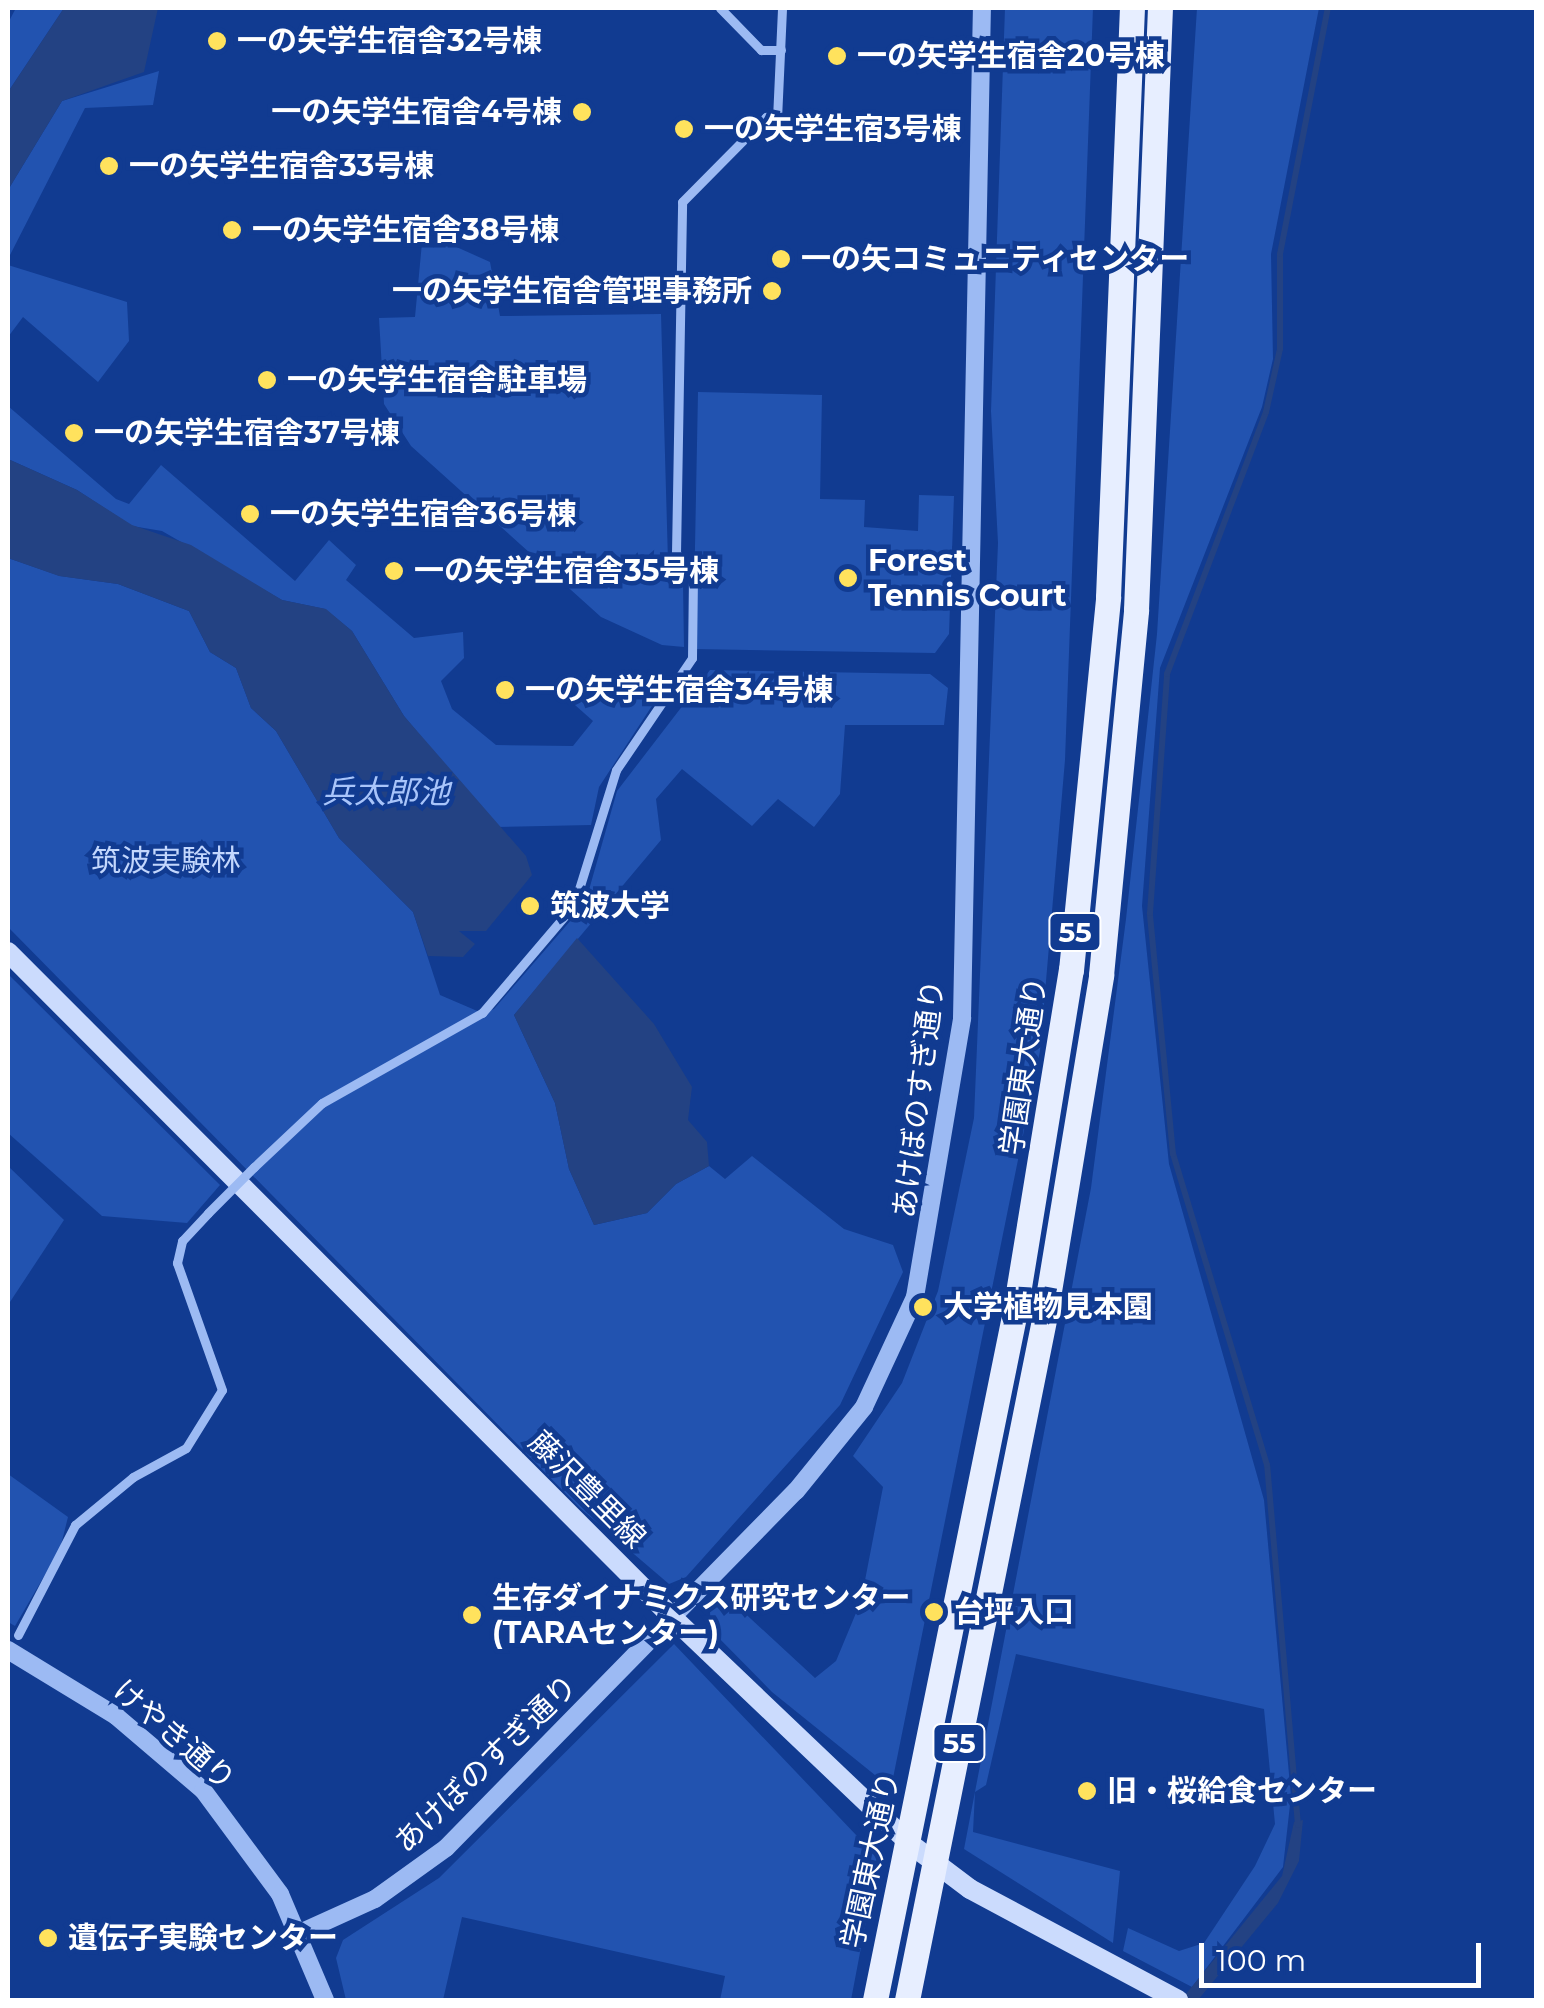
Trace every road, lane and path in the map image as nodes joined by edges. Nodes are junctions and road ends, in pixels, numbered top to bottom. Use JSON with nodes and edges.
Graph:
{"nodes":[{"id":1,"x":720,"y":8,"type":"edge"},
{"id":2,"x":782,"y":8,"type":"edge"},
{"id":3,"x":982,"y":8,"type":"edge"},
{"id":4,"x":1132,"y":8,"type":"edge"},
{"id":5,"x":1160,"y":8,"type":"edge"},
{"id":6,"x":781,"y":50,"type":"junction"},
{"id":7,"x":8,"y":952,"type":"edge"},
{"id":8,"x":672,"y":1617,"type":"junction"},
{"id":9,"x":12,"y":1643,"type":"edge"},
{"id":10,"x":908,"y":1844,"type":"junction"},
{"id":11,"x":934,"y":1865,"type":"junction"},
{"id":12,"x":300,"y":1934,"type":"junction"},
{"id":13,"x":325,"y":2000,"type":"edge"},
{"id":14,"x":875,"y":2000,"type":"edge"},
{"id":15,"x":907,"y":2000,"type":"edge"},
{"id":16,"x":1177,"y":2000,"type":"edge"}],
"edges":[{"from":1,"to":6,"type":"street"},
{"from":2,"to":6,"type":"street"},
{"from":3,"to":8,"type":"street","name":"あけぼのすぎ通り"},
{"from":4,"to":10,"type":"main road","name":"学園東大通り","number":"55"},
{"from":5,"to":11,"type":"main road","name":"学園東大通り","number":"55"},
{"from":6,"to":9,"type":"street","bridge":true},
{"from":7,"to":8,"type":"main road","name":"藤沢豊里線"},
{"from":8,"to":10,"type":"main road","name":"藤沢豊里線"},
{"from":8,"to":12,"type":"street","name":"あけぼのすぎ通り"},
{"from":9,"to":12,"type":"street","name":"けやき通り"},
{"from":10,"to":11,"type":"main road","name":"藤沢豊里線"},
{"from":10,"to":14,"type":"main road","name":"学園東大通り","number":"55"},
{"from":11,"to":15,"type":"main road","name":"学園東大通り","number":"55"},
{"from":11,"to":16,"type":"main road","name":"藤沢豊里線"},
{"from":12,"to":13,"type":"street","name":"けやき通り"}]}
